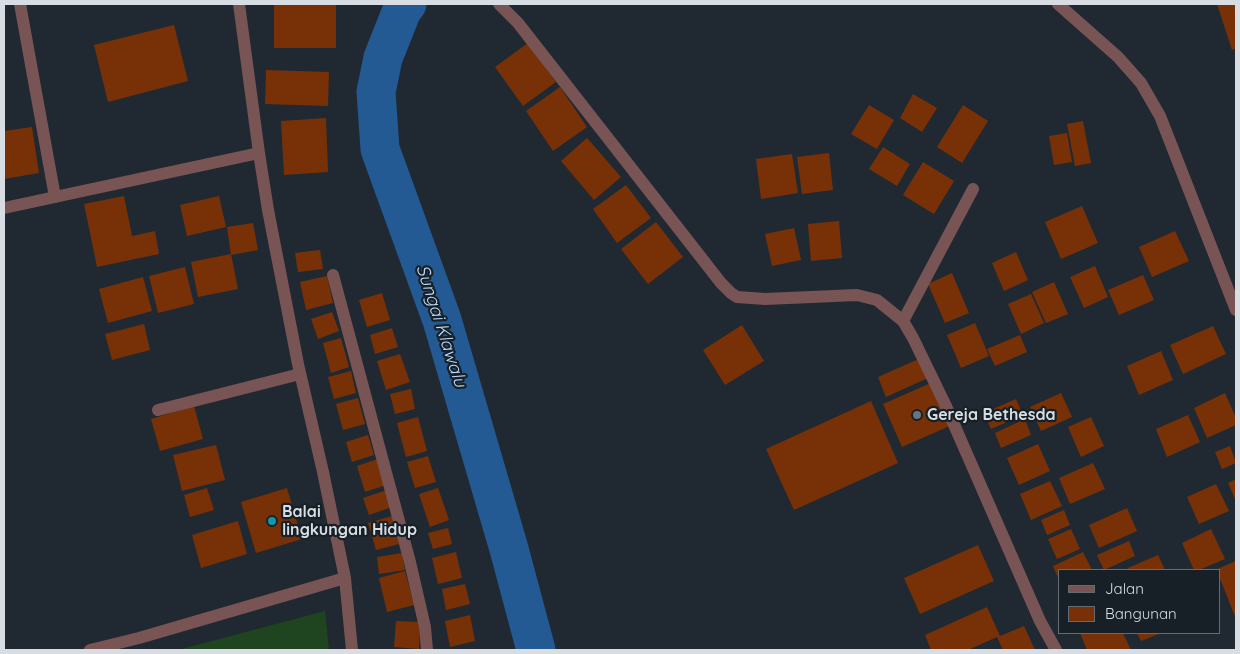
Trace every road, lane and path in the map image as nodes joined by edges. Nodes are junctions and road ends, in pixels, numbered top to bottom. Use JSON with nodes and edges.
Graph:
{"nodes":[{"id":1,"x":20,"y":4,"type":"edge"},
{"id":2,"x":239,"y":4,"type":"edge"},
{"id":3,"x":499,"y":4,"type":"edge"},
{"id":4,"x":1058,"y":4,"type":"edge"},
{"id":5,"x":258,"y":153,"type":"junction"},
{"id":6,"x":973,"y":189,"type":"dead end"},
{"id":7,"x":55,"y":197,"type":"junction"},
{"id":8,"x":4,"y":208,"type":"edge"},
{"id":9,"x":333,"y":275,"type":"dead end"},
{"id":10,"x":1236,"y":310,"type":"edge"},
{"id":11,"x":903,"y":321,"type":"junction"},
{"id":12,"x":300,"y":374,"type":"junction"},
{"id":13,"x":158,"y":410,"type":"dead end"},
{"id":14,"x":344,"y":578,"type":"junction"},
{"id":15,"x":90,"y":650,"type":"edge"},
{"id":16,"x":352,"y":650,"type":"edge"},
{"id":17,"x":427,"y":650,"type":"edge"},
{"id":18,"x":1056,"y":650,"type":"edge"}],
"edges":[{"from":1,"to":7,"type":"street"},
{"from":2,"to":5,"type":"street"},
{"from":3,"to":11,"type":"street"},
{"from":4,"to":10,"type":"street"},
{"from":5,"to":7,"type":"street"},
{"from":5,"to":12,"type":"street"},
{"from":6,"to":11,"type":"street"},
{"from":7,"to":8,"type":"street"},
{"from":9,"to":17,"type":"street"},
{"from":11,"to":18,"type":"street"},
{"from":12,"to":13,"type":"street"},
{"from":12,"to":14,"type":"street"},
{"from":14,"to":15,"type":"street"},
{"from":14,"to":16,"type":"street"}]}
